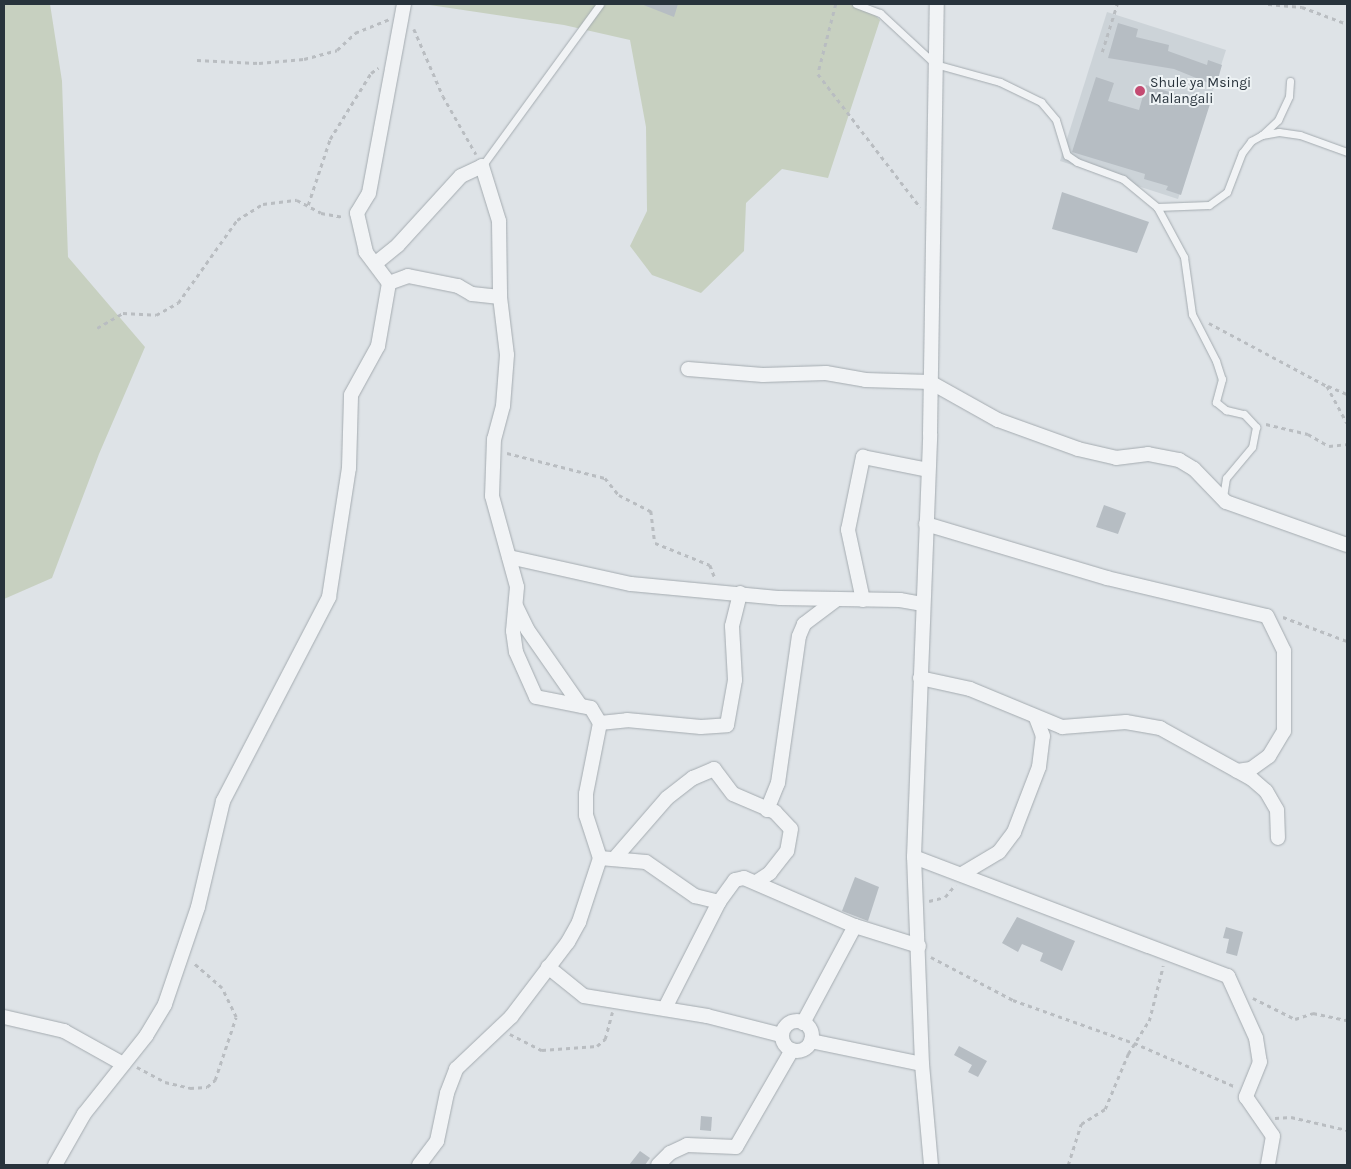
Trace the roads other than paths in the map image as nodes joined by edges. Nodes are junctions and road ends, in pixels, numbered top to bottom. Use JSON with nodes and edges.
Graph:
{"nodes":[{"id":1,"x":600,"y":4,"type":"edge"},
{"id":2,"x":856,"y":4,"type":"edge"},
{"id":3,"x":937,"y":4,"type":"edge"},
{"id":4,"x":403,"y":8,"type":"edge"},
{"id":5,"x":935,"y":64,"type":"junction"},
{"id":6,"x":1290,"y":81,"type":"dead end"},
{"id":7,"x":1262,"y":135,"type":"junction"},
{"id":8,"x":1347,"y":152,"type":"edge"},
{"id":9,"x":482,"y":166,"type":"junction"},
{"id":10,"x":1157,"y":207,"type":"junction"},
{"id":11,"x":376,"y":263,"type":"junction"},
{"id":12,"x":389,"y":283,"type":"junction"},
{"id":13,"x":500,"y":296,"type":"junction"},
{"id":14,"x":688,"y":369,"type":"dead end"},
{"id":15,"x":930,"y":382,"type":"junction"},
{"id":16,"x":928,"y":470,"type":"junction"},
{"id":17,"x":1226,"y":502,"type":"junction"},
{"id":18,"x":926,"y":524,"type":"junction"},
{"id":19,"x":1347,"y":545,"type":"edge"},
{"id":20,"x":509,"y":557,"type":"junction"},
{"id":21,"x":736,"y":592,"type":"junction"},
{"id":22,"x":836,"y":600,"type":"junction"},
{"id":23,"x":863,"y":600,"type":"junction"},
{"id":24,"x":922,"y":604,"type":"junction"},
{"id":25,"x":516,"y":605,"type":"junction"},
{"id":26,"x":920,"y":678,"type":"junction"},
{"id":27,"x":580,"y":705,"type":"junction"},
{"id":28,"x":1036,"y":718,"type":"junction"},
{"id":29,"x":600,"y":723,"type":"junction"},
{"id":30,"x":1237,"y":771,"type":"junction"},
{"id":31,"x":767,"y":810,"type":"junction"},
{"id":32,"x":1278,"y":838,"type":"dead end"},
{"id":33,"x":914,"y":857,"type":"junction"},
{"id":34,"x":600,"y":858,"type":"junction"},
{"id":35,"x":614,"y":859,"type":"junction"},
{"id":36,"x":962,"y":874,"type":"junction"},
{"id":37,"x":756,"y":882,"type":"junction"},
{"id":38,"x":719,"y":902,"type":"junction"},
{"id":39,"x":855,"y":926,"type":"junction"},
{"id":40,"x":920,"y":950,"type":"junction"},
{"id":41,"x":548,"y":967,"type":"junction"},
{"id":42,"x":665,"y":1008,"type":"junction"},
{"id":43,"x":4,"y":1018,"type":"edge"},
{"id":44,"x":803,"y":1023,"type":"junction"},
{"id":45,"x":782,"y":1035,"type":"junction"},
{"id":46,"x":811,"y":1041,"type":"junction"},
{"id":47,"x":792,"y":1050,"type":"junction"},
{"id":48,"x":125,"y":1062,"type":"junction"},
{"id":49,"x":922,"y":1064,"type":"junction"},
{"id":50,"x":55,"y":1165,"type":"edge"},
{"id":51,"x":419,"y":1165,"type":"edge"},
{"id":52,"x":658,"y":1165,"type":"edge"},
{"id":53,"x":931,"y":1165,"type":"edge"},
{"id":54,"x":1268,"y":1165,"type":"edge"}],
"edges":[{"from":1,"to":9,"type":"lane"},
{"from":2,"to":5,"type":"lane"},
{"from":3,"to":5,"type":"street"},
{"from":4,"to":11,"type":"street"},
{"from":5,"to":10,"type":"lane"},
{"from":5,"to":15,"type":"street"},
{"from":6,"to":7,"type":"lane"},
{"from":7,"to":8,"type":"lane"},
{"from":7,"to":10,"type":"lane"},
{"from":9,"to":11,"type":"street"},
{"from":9,"to":13,"type":"street"},
{"from":10,"to":17,"type":"lane"},
{"from":11,"to":12,"type":"street"},
{"from":12,"to":13,"type":"street"},
{"from":12,"to":48,"type":"street"},
{"from":13,"to":20,"type":"street"},
{"from":14,"to":15,"type":"street"},
{"from":15,"to":16,"type":"street"},
{"from":15,"to":17,"type":"street"},
{"from":16,"to":18,"type":"street"},
{"from":16,"to":23,"type":"street"},
{"from":17,"to":19,"type":"street"},
{"from":18,"to":24,"type":"street"},
{"from":18,"to":30,"type":"street"},
{"from":20,"to":21,"type":"street"},
{"from":20,"to":25,"type":"street"},
{"from":21,"to":22,"type":"street"},
{"from":21,"to":29,"type":"street"},
{"from":22,"to":23,"type":"street"},
{"from":22,"to":31,"type":"street"},
{"from":23,"to":24,"type":"street"},
{"from":24,"to":26,"type":"street"},
{"from":25,"to":27,"type":"street"},
{"from":25,"to":27,"type":"street"},
{"from":26,"to":28,"type":"street"},
{"from":26,"to":33,"type":"street"},
{"from":27,"to":29,"type":"street"},
{"from":28,"to":30,"type":"street"},
{"from":28,"to":36,"type":"street"},
{"from":29,"to":34,"type":"street"},
{"from":30,"to":32,"type":"street"},
{"from":31,"to":35,"type":"street"},
{"from":31,"to":37,"type":"street"},
{"from":33,"to":36,"type":"street"},
{"from":33,"to":40,"type":"street"},
{"from":34,"to":35,"type":"street"},
{"from":34,"to":41,"type":"street"},
{"from":35,"to":38,"type":"street"},
{"from":36,"to":54,"type":"street"},
{"from":37,"to":38,"type":"street"},
{"from":37,"to":39,"type":"street"},
{"from":38,"to":42,"type":"street"},
{"from":39,"to":40,"type":"street"},
{"from":39,"to":44,"type":"street"},
{"from":40,"to":49,"type":"street"},
{"from":41,"to":42,"type":"street"},
{"from":41,"to":51,"type":"street"},
{"from":42,"to":45,"type":"street"},
{"from":43,"to":48,"type":"street"},
{"from":44,"to":45,"type":"street"},
{"from":44,"to":46,"type":"street"},
{"from":45,"to":47,"type":"street"},
{"from":46,"to":47,"type":"street"},
{"from":46,"to":49,"type":"street"},
{"from":47,"to":52,"type":"street"},
{"from":48,"to":50,"type":"street"},
{"from":49,"to":53,"type":"street"}]}
